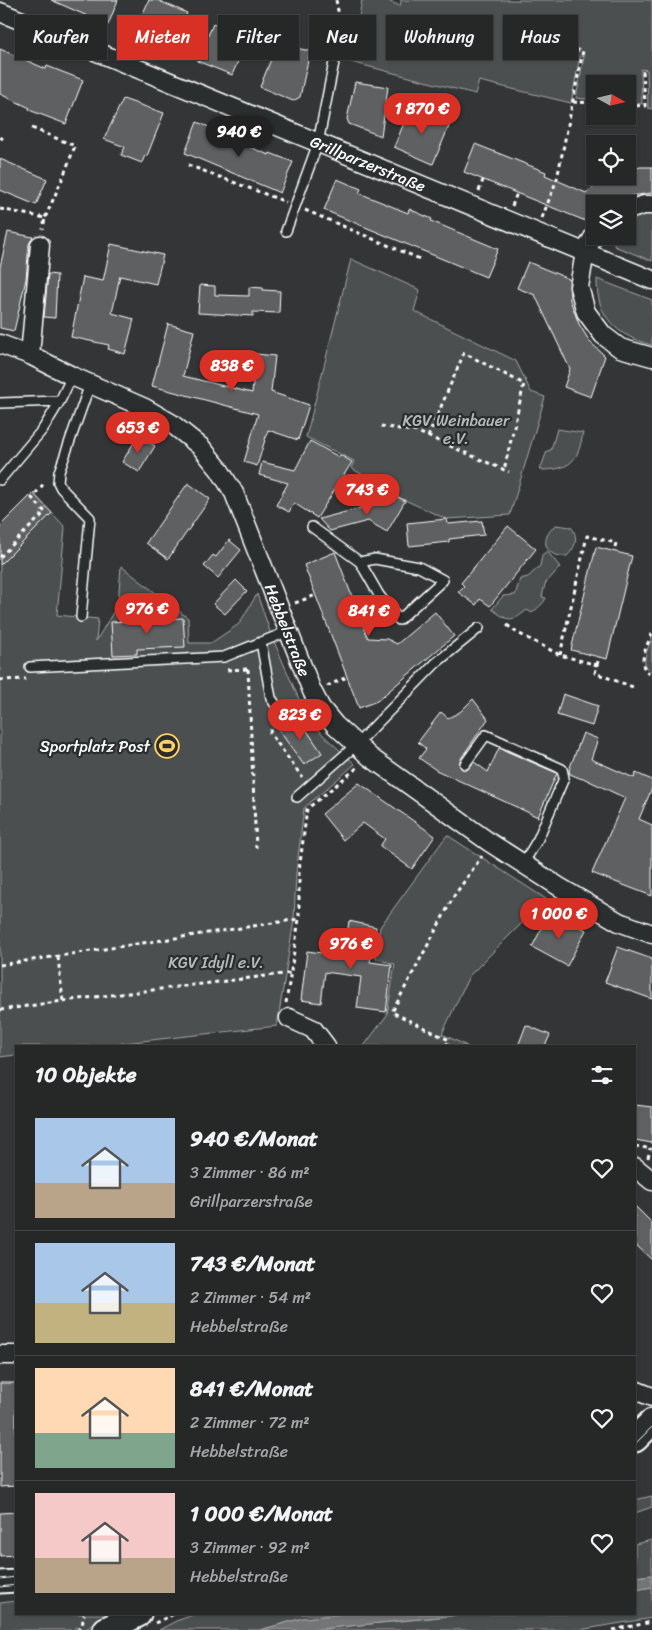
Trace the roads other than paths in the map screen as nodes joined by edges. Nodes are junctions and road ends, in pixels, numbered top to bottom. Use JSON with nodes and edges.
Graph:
{"nodes":[{"id":1,"x":0,"y":12,"type":"edge"},
{"id":2,"x":334,"y":60,"type":"edge"},
{"id":3,"x":318,"y":142,"type":"junction"},
{"id":4,"x":652,"y":205,"type":"edge"},
{"id":5,"x":636,"y":208,"type":"edge"},
{"id":6,"x":286,"y":231,"type":"dead end"},
{"id":7,"x":40,"y":245,"type":"dead end"},
{"id":8,"x":589,"y":245,"type":"edge"},
{"id":9,"x":585,"y":252,"type":"junction"},
{"id":10,"x":652,"y":280,"type":"edge"},
{"id":11,"x":0,"y":344,"type":"edge"},
{"id":12,"x":30,"y":355,"type":"junction"},
{"id":13,"x":652,"y":357,"type":"edge"},
{"id":14,"x":72,"y":376,"type":"junction"},
{"id":15,"x":90,"y":384,"type":"junction"},
{"id":16,"x":60,"y":401,"type":"junction"},
{"id":17,"x":0,"y":403,"type":"edge"},
{"id":18,"x":0,"y":480,"type":"edge"},
{"id":19,"x":312,"y":527,"type":"dead end"},
{"id":20,"x":360,"y":562,"type":"junction"},
{"id":21,"x":81,"y":617,"type":"dead end"},
{"id":22,"x":479,"y":628,"type":"dead end"},
{"id":23,"x":289,"y":630,"type":"junction"},
{"id":24,"x":261,"y":642,"type":"junction"},
{"id":25,"x":30,"y":667,"type":"dead end"},
{"id":26,"x":284,"y":717,"type":"road end"},
{"id":27,"x":356,"y":746,"type":"junction"},
{"id":28,"x":465,"y":764,"type":"dead end"},
{"id":29,"x":297,"y":798,"type":"dead end"},
{"id":30,"x":523,"y":864,"type":"junction"},
{"id":31,"x":652,"y":934,"type":"edge"},
{"id":32,"x":289,"y":1018,"type":"road end"},
{"id":33,"x":325,"y":1045,"type":"edge"},
{"id":34,"x":636,"y":1168,"type":"edge"},
{"id":35,"x":652,"y":1180,"type":"edge"},
{"id":36,"x":0,"y":1355,"type":"edge"},
{"id":37,"x":15,"y":1355,"type":"edge"},
{"id":38,"x":636,"y":1390,"type":"edge"},
{"id":39,"x":652,"y":1397,"type":"edge"},
{"id":40,"x":652,"y":1422,"type":"edge"},
{"id":41,"x":636,"y":1438,"type":"edge"},
{"id":42,"x":15,"y":1581,"type":"edge"},
{"id":43,"x":0,"y":1582,"type":"edge"},
{"id":44,"x":136,"y":1615,"type":"edge"},
{"id":45,"x":106,"y":1630,"type":"edge"}],
"edges":[{"from":1,"to":3,"type":"street","name":"Grillparzerstraße"},
{"from":2,"to":3,"type":"lane"},
{"from":3,"to":6,"type":"lane"},
{"from":3,"to":9,"type":"street","name":"Grillparzerstraße"},
{"from":4,"to":5,"type":"street"},
{"from":7,"to":12,"type":"street"},
{"from":8,"to":9,"type":"street"},
{"from":9,"to":10,"type":"street","name":"Grillparzerstraße"},
{"from":9,"to":13,"type":"street"},
{"from":11,"to":12,"type":"street","name":"Hebbelstraße"},
{"from":12,"to":14,"type":"street","name":"Hebbelstraße"},
{"from":14,"to":15,"type":"street","name":"Hebbelstraße"},
{"from":14,"to":16,"type":"lane"},
{"from":15,"to":21,"type":"lane"},
{"from":15,"to":23,"type":"street","name":"Hebbelstraße"},
{"from":16,"to":17,"type":"lane"},
{"from":16,"to":18,"type":"lane"},
{"from":19,"to":20,"type":"lane"},
{"from":20,"to":20,"type":"lane"},
{"from":22,"to":27,"type":"lane"},
{"from":23,"to":24,"type":"lane"},
{"from":23,"to":27,"type":"street","name":"Hebbelstraße"},
{"from":24,"to":25,"type":"lane"},
{"from":24,"to":26,"type":"lane"},
{"from":27,"to":29,"type":"lane"},
{"from":27,"to":30,"type":"street","name":"Hebbelstraße"},
{"from":28,"to":30,"type":"lane"},
{"from":30,"to":31,"type":"street","name":"Hebbelstraße"},
{"from":32,"to":33,"type":"street"},
{"from":34,"to":35,"type":"street"},
{"from":36,"to":37,"type":"street"},
{"from":38,"to":39,"type":"street"},
{"from":40,"to":41,"type":"main road"},
{"from":42,"to":43,"type":"street"},
{"from":44,"to":45,"type":"main road"}]}
